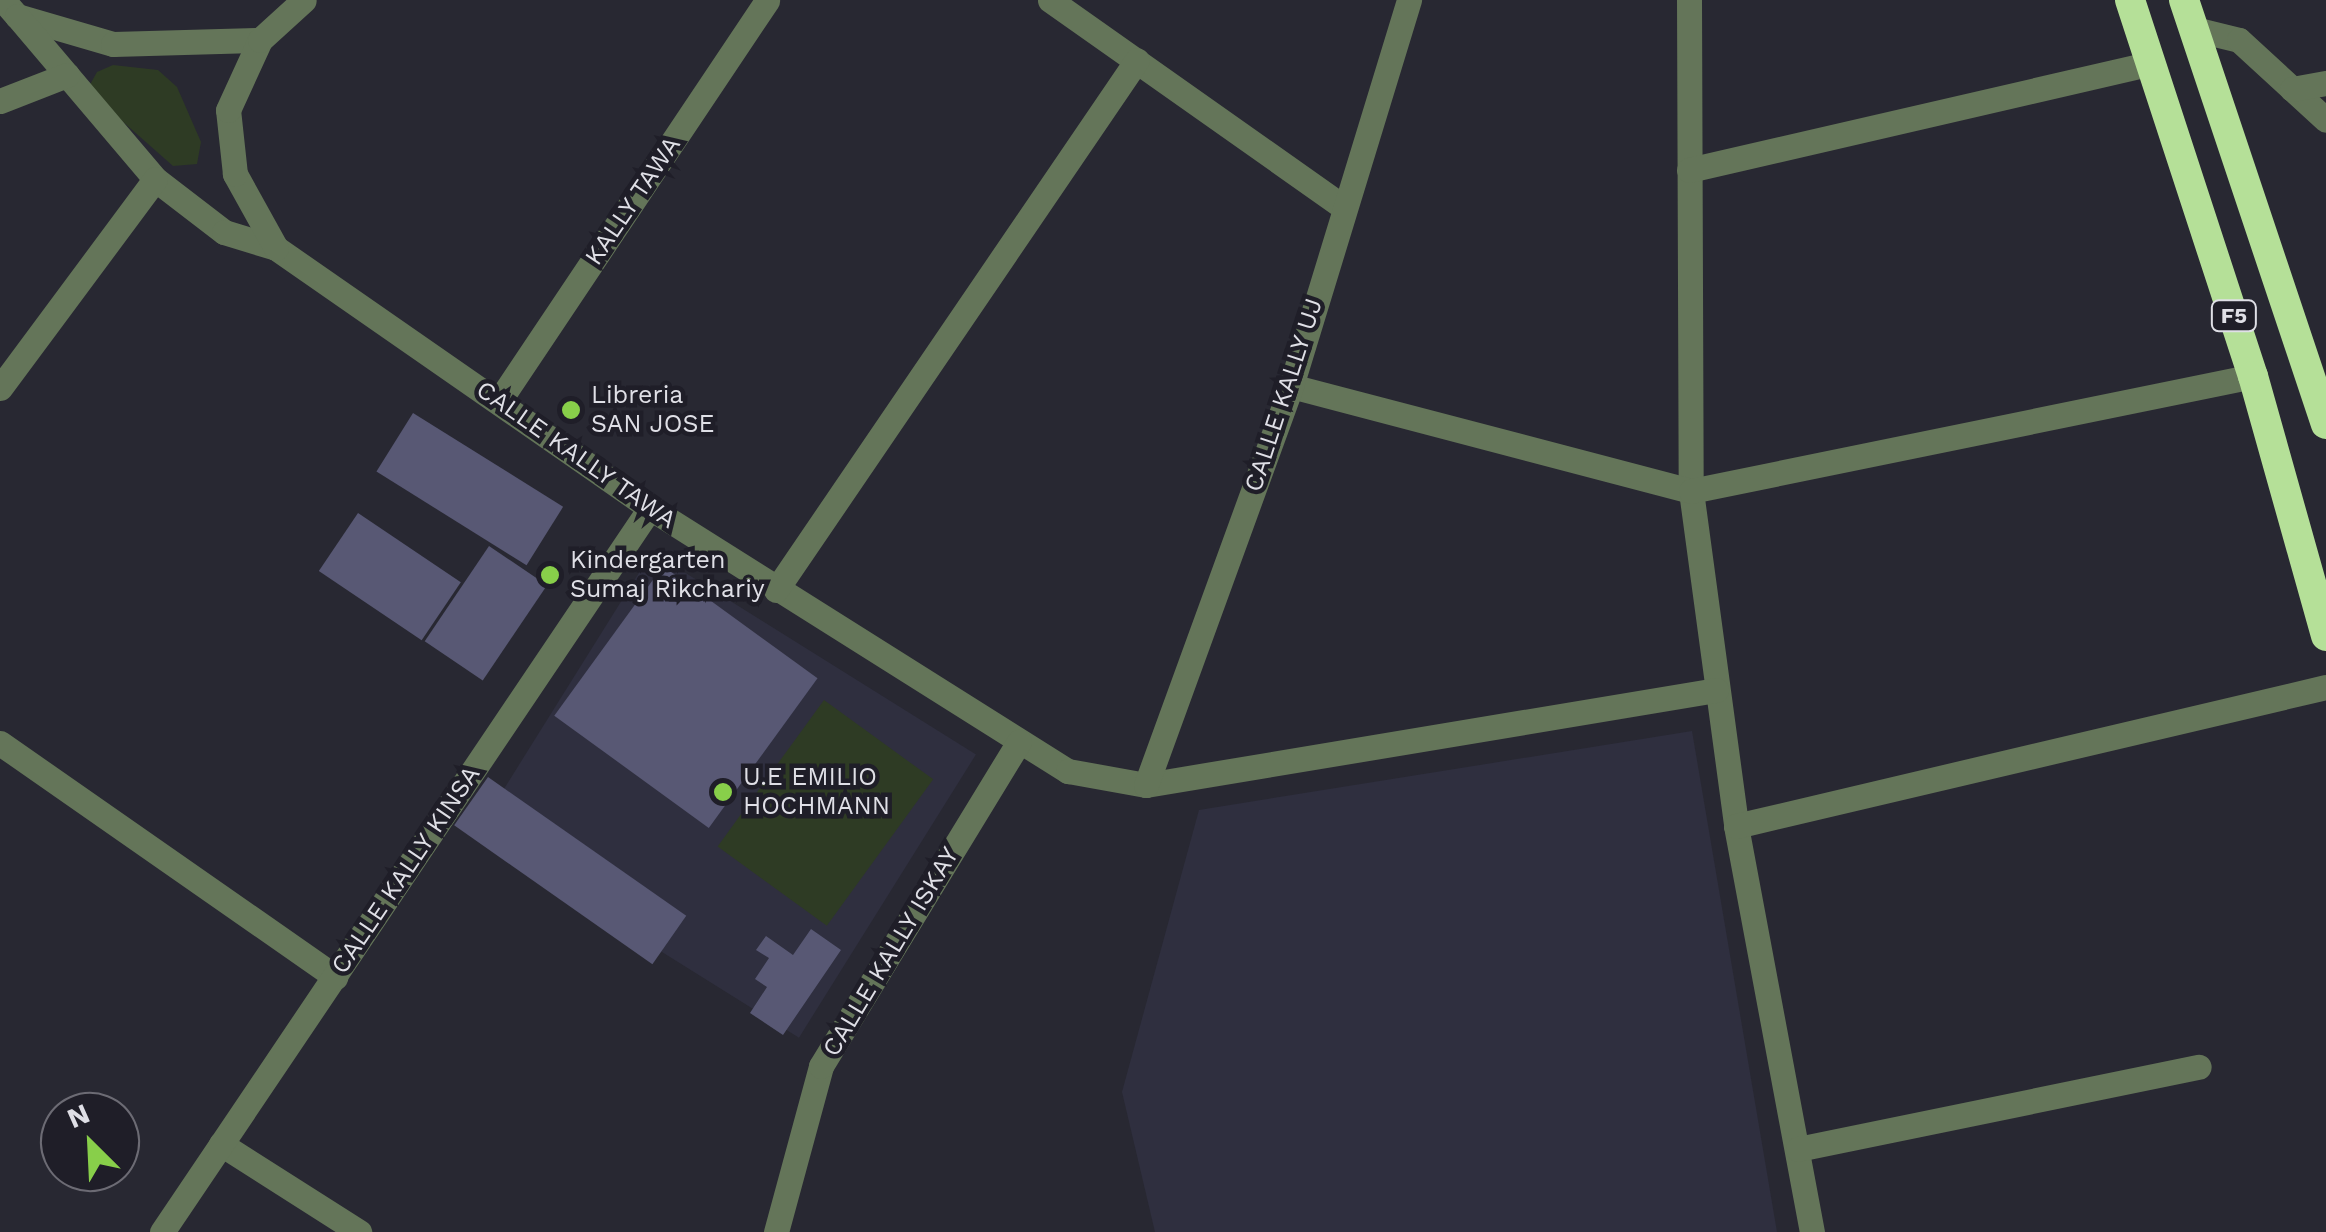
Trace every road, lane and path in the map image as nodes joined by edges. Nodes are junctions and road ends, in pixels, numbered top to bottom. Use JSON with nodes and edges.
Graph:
{"nodes":[{"id":1,"x":304,"y":0,"type":"edge"},
{"id":2,"x":767,"y":0,"type":"edge"},
{"id":3,"x":1050,"y":0,"type":"edge"},
{"id":4,"x":1409,"y":0,"type":"edge"},
{"id":5,"x":1690,"y":0,"type":"edge"},
{"id":6,"x":2130,"y":0,"type":"edge"},
{"id":7,"x":2184,"y":0,"type":"edge"},
{"id":8,"x":10,"y":8,"type":"edge"},
{"id":9,"x":2194,"y":30,"type":"junction"},
{"id":10,"x":260,"y":40,"type":"junction"},
{"id":11,"x":2149,"y":55,"type":"junction"},
{"id":12,"x":1137,"y":60,"type":"junction"},
{"id":13,"x":67,"y":75,"type":"junction"},
{"id":14,"x":2326,"y":83,"type":"edge"},
{"id":15,"x":2292,"y":89,"type":"junction"},
{"id":16,"x":0,"y":101,"type":"edge"},
{"id":17,"x":2326,"y":120,"type":"edge"},
{"id":18,"x":1689,"y":170,"type":"junction"},
{"id":19,"x":155,"y":179,"type":"junction"},
{"id":20,"x":1343,"y":207,"type":"junction"},
{"id":21,"x":276,"y":248,"type":"junction"},
{"id":22,"x":2253,"y":376,"type":"junction"},
{"id":23,"x":1291,"y":386,"type":"junction"},
{"id":24,"x":0,"y":388,"type":"edge"},
{"id":25,"x":499,"y":401,"type":"junction"},
{"id":26,"x":2326,"y":424,"type":"edge"},
{"id":27,"x":1690,"y":491,"type":"junction"},
{"id":28,"x":650,"y":508,"type":"junction"},
{"id":29,"x":776,"y":590,"type":"junction"},
{"id":30,"x":2326,"y":636,"type":"edge"},
{"id":31,"x":2326,"y":687,"type":"edge"},
{"id":32,"x":1716,"y":690,"type":"junction"},
{"id":33,"x":1020,"y":742,"type":"junction"},
{"id":34,"x":0,"y":743,"type":"edge"},
{"id":35,"x":1146,"y":785,"type":"junction"},
{"id":36,"x":1736,"y":826,"type":"junction"},
{"id":37,"x":334,"y":976,"type":"junction"},
{"id":38,"x":2199,"y":1068,"type":"dead end"},
{"id":39,"x":222,"y":1144,"type":"junction"},
{"id":40,"x":1798,"y":1150,"type":"junction"},
{"id":41,"x":162,"y":1232,"type":"edge"},
{"id":42,"x":358,"y":1232,"type":"edge"},
{"id":43,"x":776,"y":1232,"type":"edge"},
{"id":44,"x":1812,"y":1232,"type":"edge"}],
"edges":[{"from":1,"to":10,"type":"street"},
{"from":2,"to":25,"type":"street","name":"KALLY TAWA"},
{"from":3,"to":12,"type":"street"},
{"from":4,"to":20,"type":"street","name":"CALLE KALLY UJ"},
{"from":5,"to":18,"type":"street"},
{"from":6,"to":11,"type":"highway","number":"F5"},
{"from":7,"to":9,"type":"highway","number":"F5"},
{"from":8,"to":10,"type":"street"},
{"from":8,"to":13,"type":"street"},
{"from":9,"to":11,"type":"highway"},
{"from":9,"to":15,"type":"street"},
{"from":9,"to":26,"type":"highway","number":"F5"},
{"from":10,"to":21,"type":"street"},
{"from":11,"to":18,"type":"street"},
{"from":11,"to":22,"type":"highway","number":"F5"},
{"from":12,"to":20,"type":"street"},
{"from":12,"to":29,"type":"street"},
{"from":13,"to":16,"type":"street"},
{"from":13,"to":19,"type":"street"},
{"from":14,"to":15,"type":"street"},
{"from":15,"to":17,"type":"street"},
{"from":18,"to":27,"type":"street"},
{"from":19,"to":21,"type":"street"},
{"from":19,"to":24,"type":"street"},
{"from":20,"to":23,"type":"street","name":"CALLE KALLY UJ"},
{"from":21,"to":25,"type":"street","name":"CALLE KALLY TAWA"},
{"from":22,"to":27,"type":"street"},
{"from":22,"to":30,"type":"highway","number":"F5"},
{"from":23,"to":27,"type":"street"},
{"from":23,"to":35,"type":"street","name":"CALLE KALLY UJ"},
{"from":25,"to":28,"type":"street","name":"CALLE KALLY TAWA"},
{"from":27,"to":32,"type":"street"},
{"from":28,"to":29,"type":"street","name":"CALLE KALLY TAWA"},
{"from":28,"to":37,"type":"street","name":"CALLE KALLY KINSA"},
{"from":29,"to":33,"type":"street","name":"CALLE KALLY TAWA"},
{"from":31,"to":36,"type":"street"},
{"from":32,"to":35,"type":"street"},
{"from":32,"to":36,"type":"street"},
{"from":33,"to":35,"type":"street","name":"CALLE KALLY TAWA"},
{"from":33,"to":43,"type":"street","name":"CALLE KALLY ISKAY"},
{"from":34,"to":37,"type":"street"},
{"from":36,"to":40,"type":"street"},
{"from":37,"to":39,"type":"street","name":"CALLE KALLY KINSA"},
{"from":38,"to":40,"type":"street"},
{"from":39,"to":41,"type":"street","name":"CALLE KALLY KINSA"},
{"from":39,"to":42,"type":"street"},
{"from":40,"to":44,"type":"street"}]}
